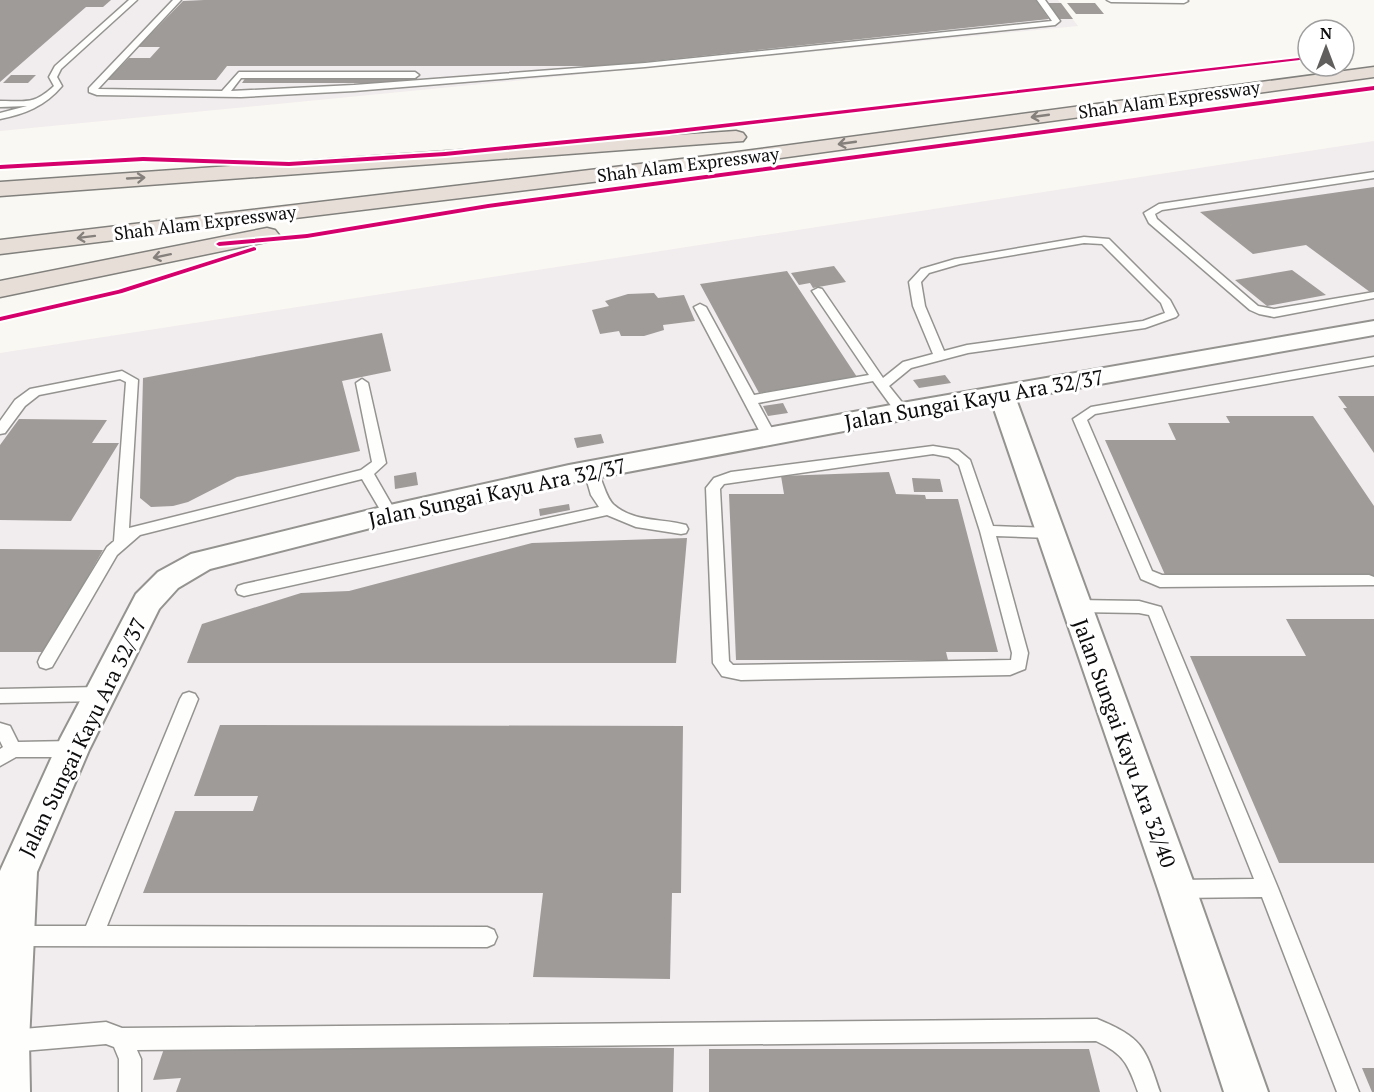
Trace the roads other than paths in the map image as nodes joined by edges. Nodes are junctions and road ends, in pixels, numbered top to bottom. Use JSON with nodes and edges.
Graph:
{"nodes":[{"id":1,"x":133,"y":0,"type":"edge"},
{"id":2,"x":177,"y":0,"type":"edge"},
{"id":3,"x":1041,"y":0,"type":"edge"},
{"id":4,"x":1111,"y":0,"type":"edge"},
{"id":5,"x":1184,"y":1,"type":"edge"},
{"id":6,"x":1374,"y":60,"type":"edge"},
{"id":7,"x":1356,"y":62,"type":"edge"},
{"id":8,"x":1296,"y":69,"type":"edge"},
{"id":9,"x":1374,"y":72,"type":"edge"},
{"id":10,"x":417,"y":83,"type":"junction"},
{"id":11,"x":224,"y":94,"type":"junction"},
{"id":12,"x":41,"y":102,"type":"junction"},
{"id":13,"x":0,"y":104,"type":"edge"},
{"id":14,"x":0,"y":116,"type":"edge"},
{"id":15,"x":736,"y":137,"type":"junction"},
{"id":16,"x":707,"y":162,"type":"junction"},
{"id":17,"x":1374,"y":175,"type":"edge"},
{"id":18,"x":0,"y":189,"type":"edge"},
{"id":19,"x":0,"y":230,"type":"edge"},
{"id":20,"x":0,"y":247,"type":"edge"},
{"id":21,"x":0,"y":289,"type":"edge"},
{"id":22,"x":818,"y":291,"type":"dead end"},
{"id":23,"x":1374,"y":295,"type":"edge"},
{"id":24,"x":700,"y":307,"type":"dead end"},
{"id":25,"x":1374,"y":328,"type":"edge"},
{"id":26,"x":940,"y":356,"type":"junction"},
{"id":27,"x":1374,"y":361,"type":"edge"},
{"id":28,"x":879,"y":381,"type":"junction"},
{"id":29,"x":362,"y":383,"type":"dead end"},
{"id":30,"x":1002,"y":395,"type":"junction"},
{"id":31,"x":750,"y":400,"type":"junction"},
{"id":32,"x":902,"y":411,"type":"junction"},
{"id":33,"x":0,"y":430,"type":"edge"},
{"id":34,"x":769,"y":436,"type":"junction"},
{"id":35,"x":591,"y":471,"type":"junction"},
{"id":36,"x":366,"y":473,"type":"junction"},
{"id":37,"x":610,"y":509,"type":"junction"},
{"id":38,"x":390,"y":514,"type":"junction"},
{"id":39,"x":681,"y":529,"type":"dead end"},
{"id":40,"x":987,"y":531,"type":"junction"},
{"id":41,"x":1050,"y":533,"type":"junction"},
{"id":42,"x":122,"y":543,"type":"junction"},
{"id":43,"x":1369,"y":581,"type":"dead end"},
{"id":44,"x":243,"y":590,"type":"dead end"},
{"id":45,"x":1077,"y":606,"type":"junction"},
{"id":46,"x":46,"y":662,"type":"dead end"},
{"id":47,"x":99,"y":694,"type":"junction"},
{"id":48,"x":0,"y":696,"type":"edge"},
{"id":49,"x":189,"y":699,"type":"dead end"},
{"id":50,"x":0,"y":730,"type":"edge"},
{"id":51,"x":72,"y":749,"type":"junction"},
{"id":52,"x":7,"y":754,"type":"edge"},
{"id":53,"x":1268,"y":888,"type":"junction"},
{"id":54,"x":1177,"y":889,"type":"junction"},
{"id":55,"x":15,"y":936,"type":"junction"},
{"id":56,"x":92,"y":937,"type":"junction"},
{"id":57,"x":487,"y":937,"type":"dead end"},
{"id":58,"x":122,"y":1039,"type":"junction"},
{"id":59,"x":8,"y":1042,"type":"junction"},
{"id":60,"x":8,"y":1092,"type":"edge"},
{"id":61,"x":130,"y":1092,"type":"edge"},
{"id":62,"x":1149,"y":1092,"type":"edge"},
{"id":63,"x":1246,"y":1092,"type":"edge"},
{"id":64,"x":1348,"y":1092,"type":"edge"}],
"edges":[{"from":1,"to":12,"type":"lane"},
{"from":2,"to":11,"type":"lane"},
{"from":3,"to":10,"type":"lane"},
{"from":4,"to":5,"type":"lane"},
{"from":6,"to":7,"type":"highway"},
{"from":8,"to":15,"type":"highway","name":"Shah Alam Expressway"},
{"from":9,"to":16,"type":"highway","name":"Shah Alam Expressway","one_way":true},
{"from":10,"to":11,"type":"lane"},
{"from":10,"to":11,"type":"lane"},
{"from":12,"to":13,"type":"lane"},
{"from":12,"to":14,"type":"lane"},
{"from":18,"to":15,"type":"highway","one_way":true},
{"from":15,"to":19,"type":"highway","name":"Shah Alam Expressway"},
{"from":16,"to":20,"type":"highway","name":"Shah Alam Expressway","one_way":true},
{"from":16,"to":21,"type":"highway","one_way":true},
{"from":17,"to":23,"type":"lane"},
{"from":22,"to":28,"type":"lane"},
{"from":24,"to":31,"type":"lane"},
{"from":25,"to":30,"type":"street","name":"Jalan Sungai Kayu Ara 32/37"},
{"from":26,"to":26,"type":"lane"},
{"from":26,"to":28,"type":"lane"},
{"from":27,"to":43,"type":"lane"},
{"from":28,"to":31,"type":"lane"},
{"from":28,"to":32,"type":"lane"},
{"from":29,"to":36,"type":"lane"},
{"from":30,"to":32,"type":"street","name":"Jalan Sungai Kayu Ara 32/37"},
{"from":30,"to":41,"type":"street","name":"Jalan Sungai Kayu Ara 32/40"},
{"from":31,"to":34,"type":"lane"},
{"from":32,"to":34,"type":"street","name":"Jalan Sungai Kayu Ara 32/37"},
{"from":33,"to":42,"type":"lane"},
{"from":34,"to":35,"type":"street","name":"Jalan Sungai Kayu Ara 32/37"},
{"from":35,"to":37,"type":"lane"},
{"from":35,"to":38,"type":"street","name":"Jalan Sungai Kayu Ara 32/37"},
{"from":36,"to":38,"type":"lane"},
{"from":36,"to":42,"type":"lane"},
{"from":37,"to":39,"type":"lane"},
{"from":37,"to":44,"type":"lane"},
{"from":38,"to":47,"type":"street","name":"Jalan Sungai Kayu Ara 32/37"},
{"from":40,"to":40,"type":"lane"},
{"from":40,"to":41,"type":"lane"},
{"from":41,"to":45,"type":"street","name":"Jalan Sungai Kayu Ara 32/40"},
{"from":42,"to":46,"type":"lane"},
{"from":45,"to":53,"type":"lane"},
{"from":45,"to":54,"type":"street","name":"Jalan Sungai Kayu Ara 32/40"},
{"from":47,"to":48,"type":"lane"},
{"from":47,"to":51,"type":"street","name":"Jalan Sungai Kayu Ara 32/37"},
{"from":49,"to":56,"type":"lane"},
{"from":50,"to":52,"type":"lane"},
{"from":51,"to":52,"type":"lane"},
{"from":51,"to":55,"type":"street","name":"Jalan Sungai Kayu Ara 32/37"},
{"from":53,"to":54,"type":"lane"},
{"from":53,"to":64,"type":"lane"},
{"from":54,"to":63,"type":"street","name":"Jalan Sungai Kayu Ara 32/40"},
{"from":55,"to":56,"type":"lane"},
{"from":55,"to":59,"type":"street","name":"Jalan Sungai Kayu Ara 32/37"},
{"from":56,"to":57,"type":"lane"},
{"from":58,"to":59,"type":"lane"},
{"from":58,"to":61,"type":"lane"},
{"from":58,"to":62,"type":"lane"},
{"from":59,"to":60,"type":"street","name":"Jalan Sungai Kayu Ara 32/37"}]}
